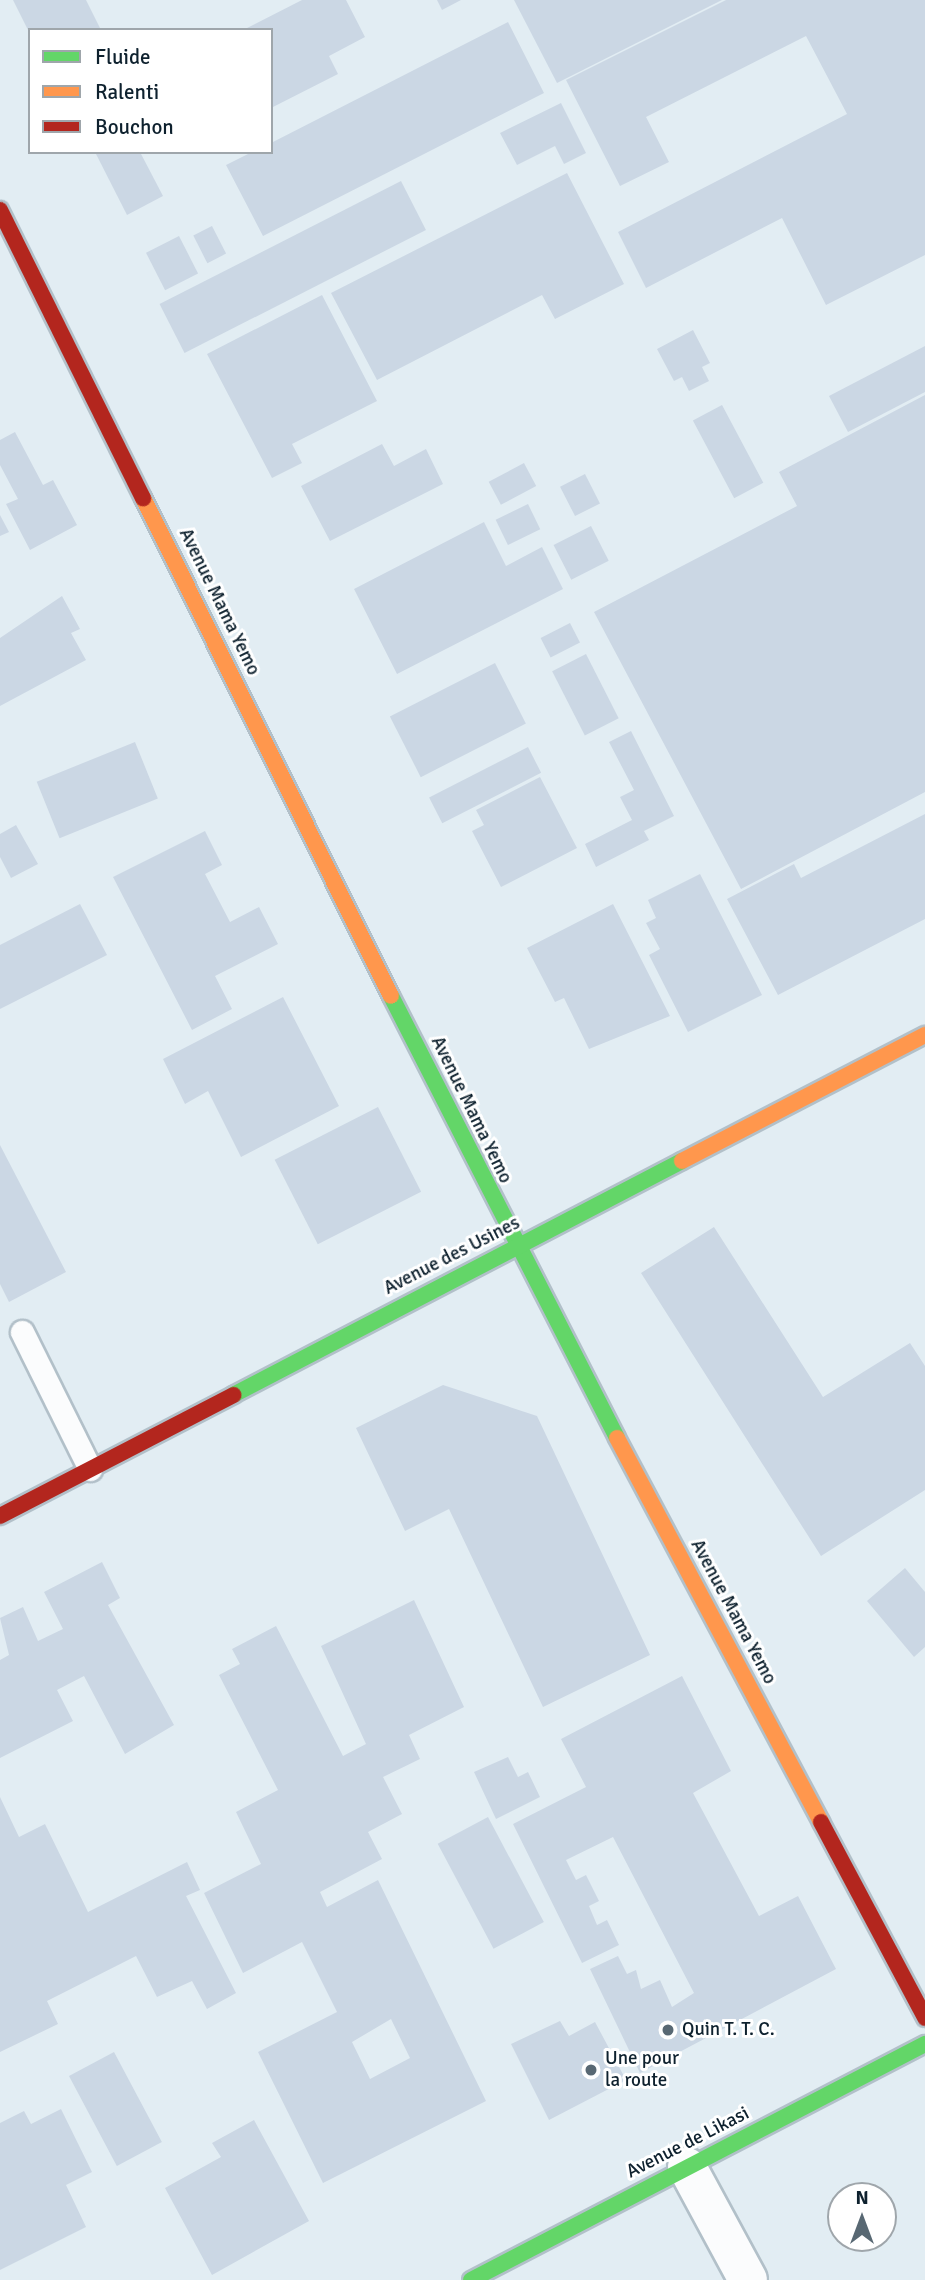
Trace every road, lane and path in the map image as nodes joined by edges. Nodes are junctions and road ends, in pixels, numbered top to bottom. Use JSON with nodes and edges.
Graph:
{"nodes":[{"id":1,"x":0,"y":210,"type":"edge"},
{"id":2,"x":925,"y":1035,"type":"edge"},
{"id":3,"x":516,"y":1247,"type":"junction"},
{"id":4,"x":22,"y":1332,"type":"dead end"},
{"id":5,"x":90,"y":1469,"type":"junction"},
{"id":6,"x":0,"y":1516,"type":"edge"},
{"id":7,"x":925,"y":2018,"type":"edge"},
{"id":8,"x":925,"y":2044,"type":"edge"},
{"id":9,"x":687,"y":2167,"type":"junction"},
{"id":10,"x":471,"y":2280,"type":"edge"},
{"id":11,"x":748,"y":2280,"type":"edge"}],
"edges":[{"from":1,"to":3,"type":"main road","name":"Avenue Mama Yemo"},
{"from":2,"to":3,"type":"main road","name":"Avenue des Usines"},
{"from":3,"to":5,"type":"main road","name":"Avenue des Usines"},
{"from":3,"to":7,"type":"main road","name":"Avenue Mama Yemo"},
{"from":4,"to":5,"type":"lane"},
{"from":5,"to":6,"type":"main road","name":"Avenue des Usines"},
{"from":8,"to":9,"type":"main road","name":"Avenue de Likasi"},
{"from":9,"to":10,"type":"main road","name":"Avenue de Likasi"},
{"from":9,"to":11,"type":"street"}]}
